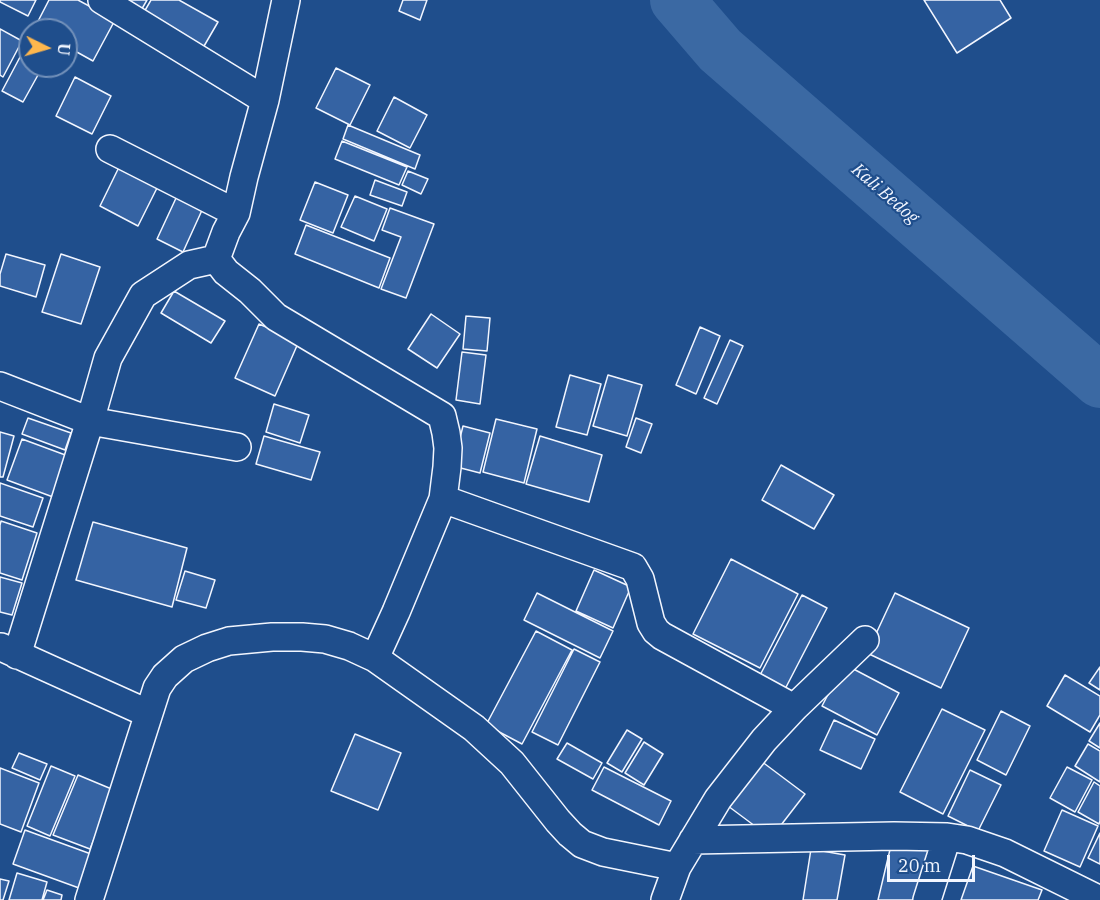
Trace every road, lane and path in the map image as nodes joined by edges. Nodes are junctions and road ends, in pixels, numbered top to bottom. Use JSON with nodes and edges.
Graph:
{"nodes":[{"id":1,"x":102,"y":0,"type":"edge"},
{"id":2,"x":286,"y":0,"type":"edge"},
{"id":3,"x":265,"y":100,"type":"junction"},
{"id":4,"x":110,"y":149,"type":"dead end"},
{"id":5,"x":236,"y":213,"type":"junction"},
{"id":6,"x":216,"y":260,"type":"junction"},
{"id":7,"x":0,"y":386,"type":"edge"},
{"id":8,"x":90,"y":421,"type":"junction"},
{"id":9,"x":237,"y":447,"type":"dead end"},
{"id":10,"x":443,"y":499,"type":"junction"},
{"id":11,"x":865,"y":640,"type":"dead end"},
{"id":12,"x":8,"y":651,"type":"edge"},
{"id":13,"x":375,"y":657,"type":"junction"},
{"id":14,"x":794,"y":708,"type":"junction"},
{"id":15,"x":147,"y":713,"type":"junction"},
{"id":16,"x":947,"y":837,"type":"junction"},
{"id":17,"x":693,"y":840,"type":"junction"},
{"id":18,"x":677,"y":867,"type":"junction"},
{"id":19,"x":88,"y":900,"type":"edge"},
{"id":20,"x":665,"y":900,"type":"edge"},
{"id":21,"x":927,"y":900,"type":"edge"},
{"id":22,"x":1100,"y":900,"type":"edge"}],
"edges":[{"from":1,"to":3,"type":"street"},
{"from":2,"to":3,"type":"street"},
{"from":3,"to":5,"type":"street"},
{"from":4,"to":5,"type":"street"},
{"from":5,"to":6,"type":"street"},
{"from":6,"to":8,"type":"street"},
{"from":6,"to":10,"type":"street"},
{"from":7,"to":8,"type":"street"},
{"from":8,"to":9,"type":"street"},
{"from":8,"to":12,"type":"street"},
{"from":10,"to":13,"type":"street"},
{"from":10,"to":14,"type":"street"},
{"from":11,"to":14,"type":"street"},
{"from":12,"to":15,"type":"street"},
{"from":13,"to":15,"type":"street"},
{"from":13,"to":18,"type":"street"},
{"from":14,"to":17,"type":"street"},
{"from":15,"to":19,"type":"street"},
{"from":16,"to":17,"type":"street"},
{"from":16,"to":21,"type":"street"},
{"from":16,"to":22,"type":"street"},
{"from":17,"to":18,"type":"street"},
{"from":18,"to":20,"type":"street"}]}
